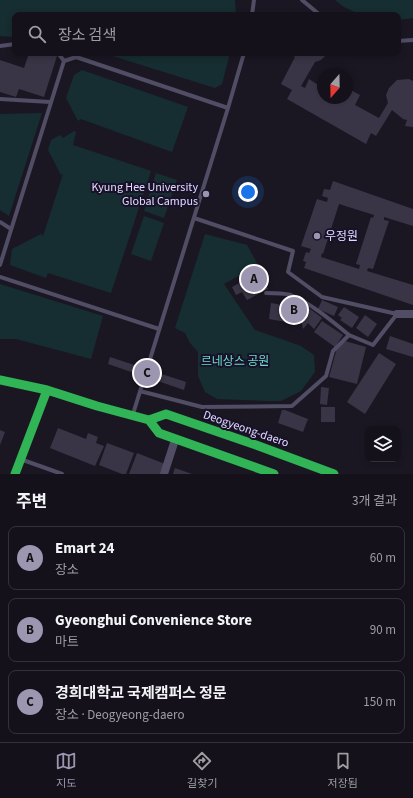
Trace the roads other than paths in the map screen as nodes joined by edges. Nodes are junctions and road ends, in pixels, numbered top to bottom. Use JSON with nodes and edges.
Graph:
{"nodes":[{"id":1,"x":254,"y":0,"type":"edge"},
{"id":2,"x":302,"y":0,"type":"edge"},
{"id":3,"x":252,"y":12,"type":"edge"},
{"id":4,"x":316,"y":12,"type":"edge"},
{"id":5,"x":413,"y":40,"type":"edge"},
{"id":6,"x":401,"y":41,"type":"edge"},
{"id":7,"x":12,"y":44,"type":"edge"},
{"id":8,"x":0,"y":46,"type":"edge"},
{"id":9,"x":60,"y":56,"type":"edge"},
{"id":10,"x":243,"y":56,"type":"edge"},
{"id":11,"x":64,"y":61,"type":"junction"},
{"id":12,"x":0,"y":99,"type":"edge"},
{"id":13,"x":50,"y":102,"type":"junction"},
{"id":14,"x":228,"y":108,"type":"junction"},
{"id":15,"x":194,"y":218,"type":"junction"},
{"id":16,"x":0,"y":222,"type":"edge"},
{"id":17,"x":11,"y":229,"type":"junction"},
{"id":18,"x":0,"y":265,"type":"edge"},
{"id":19,"x":0,"y":277,"type":"edge"},
{"id":20,"x":266,"y":293,"type":"dead end"},
{"id":21,"x":397,"y":314,"type":"junction"},
{"id":22,"x":413,"y":314,"type":"edge"},
{"id":23,"x":159,"y":329,"type":"junction"},
{"id":24,"x":349,"y":334,"type":"junction"},
{"id":25,"x":0,"y":380,"type":"edge"},
{"id":26,"x":47,"y":390,"type":"junction"},
{"id":27,"x":140,"y":391,"type":"junction"},
{"id":28,"x":132,"y":415,"type":"junction"},
{"id":29,"x":149,"y":420,"type":"junction"},
{"id":30,"x":174,"y":440,"type":"junction"},
{"id":31,"x":21,"y":459,"type":"junction"},
{"id":32,"x":15,"y":474,"type":"edge"},
{"id":33,"x":62,"y":474,"type":"edge"},
{"id":34,"x":164,"y":474,"type":"edge"},
{"id":35,"x":274,"y":474,"type":"edge"},
{"id":36,"x":334,"y":474,"type":"edge"}],
"edges":[{"from":1,"to":3,"type":"lane"},
{"from":2,"to":4,"type":"lane"},
{"from":5,"to":6,"type":"lane"},
{"from":7,"to":8,"type":"lane"},
{"from":9,"to":11,"type":"lane"},
{"from":10,"to":14,"type":"lane"},
{"from":11,"to":13,"type":"lane"},
{"from":11,"to":14,"type":"lane"},
{"from":12,"to":13,"type":"lane"},
{"from":13,"to":17,"type":"lane"},
{"from":14,"to":15,"type":"lane"},
{"from":15,"to":21,"type":"lane"},
{"from":15,"to":23,"type":"lane"},
{"from":16,"to":17,"type":"lane"},
{"from":17,"to":18,"type":"lane"},
{"from":19,"to":23,"type":"lane"},
{"from":20,"to":24,"type":"lane"},
{"from":21,"to":22,"type":"street"},
{"from":21,"to":24,"type":"lane"},
{"from":23,"to":27,"type":"lane"},
{"from":24,"to":27,"type":"lane"},
{"from":25,"to":26,"type":"main road"},
{"from":26,"to":28,"type":"main road"},
{"from":26,"to":31,"type":"main road"},
{"from":27,"to":28,"type":"lane"},
{"from":28,"to":29,"type":"main road"},
{"from":29,"to":30,"type":"main road"},
{"from":29,"to":36,"type":"main road","name":"Deogyeong-daero"},
{"from":30,"to":34,"type":"street"},
{"from":30,"to":35,"type":"main road"},
{"from":31,"to":32,"type":"main road"},
{"from":31,"to":33,"type":"lane"}]}
